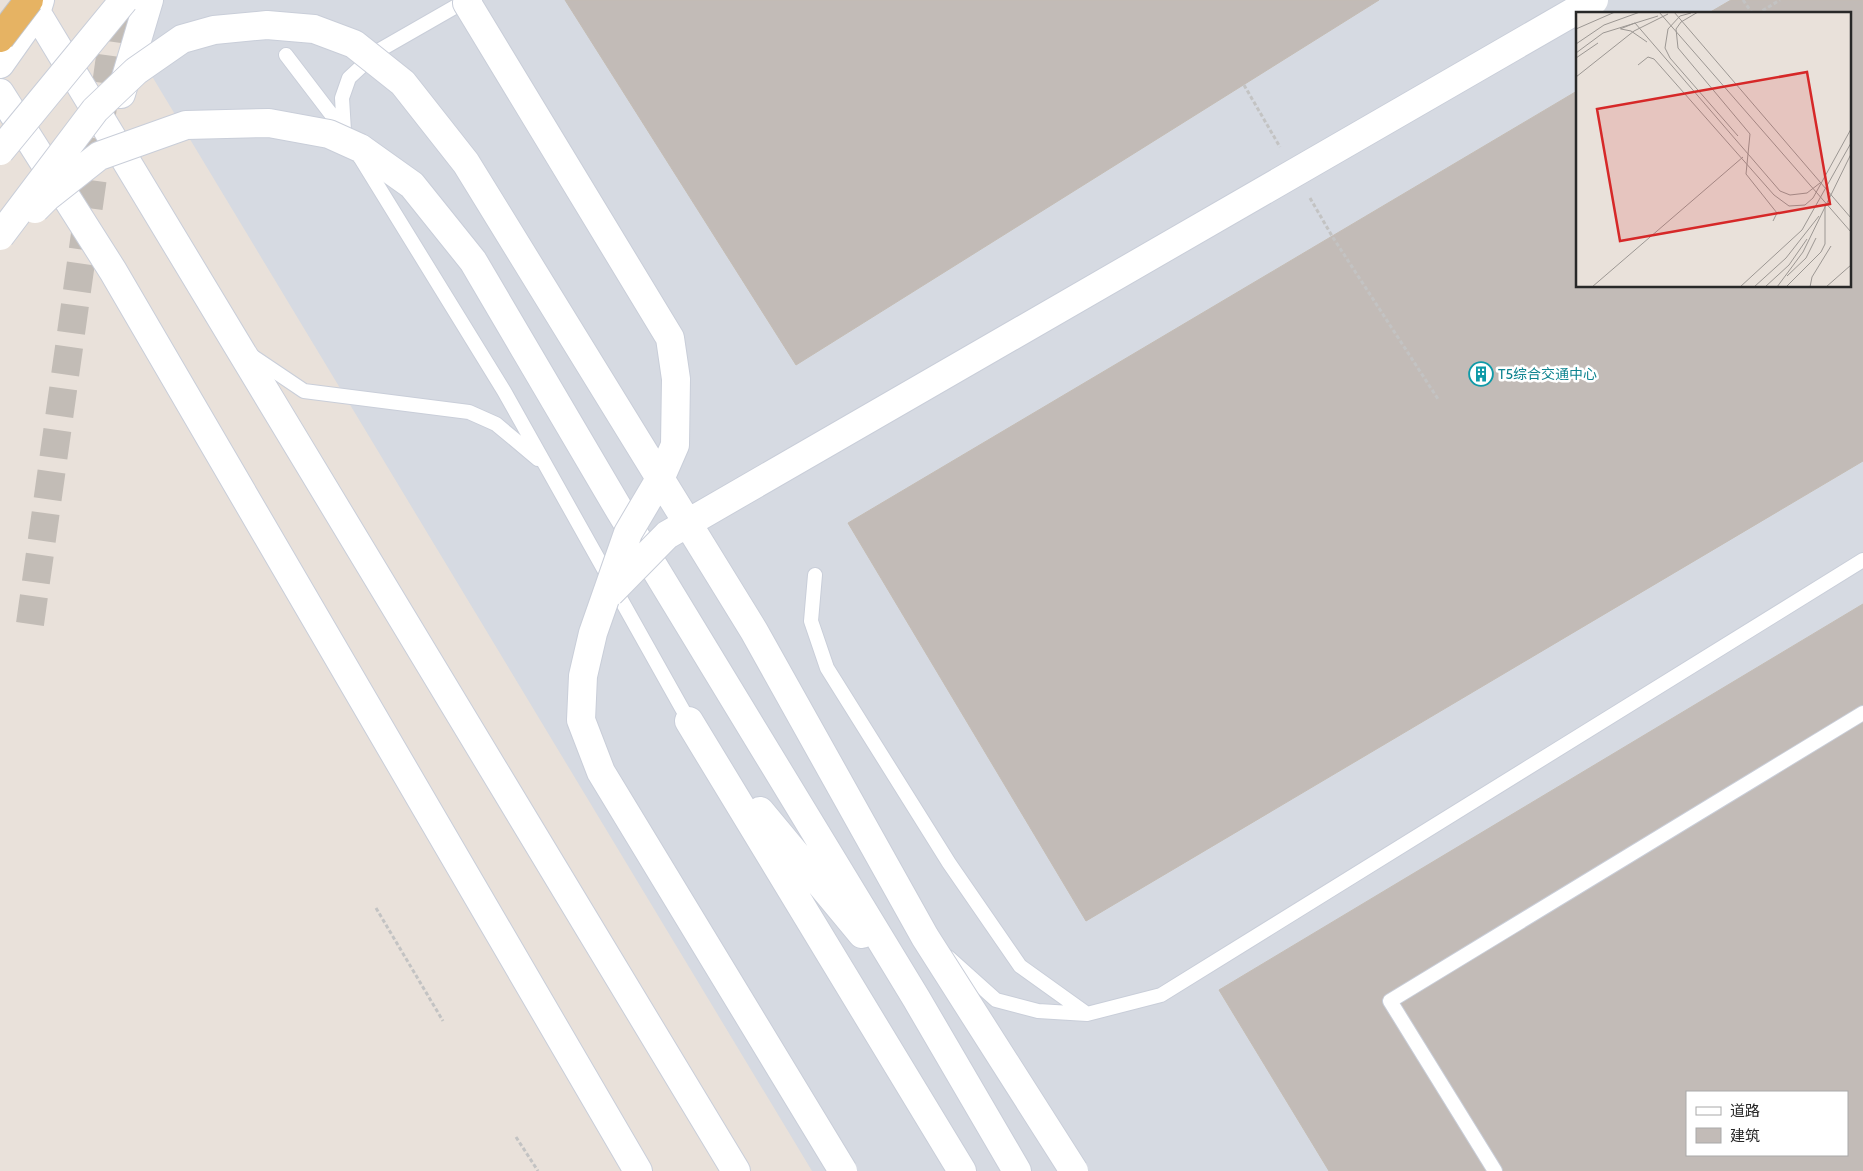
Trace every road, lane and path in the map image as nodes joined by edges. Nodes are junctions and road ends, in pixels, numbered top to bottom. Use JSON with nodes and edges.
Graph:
{"nodes":[{"id":1,"x":124,"y":0,"type":"edge"},
{"id":2,"x":149,"y":0,"type":"edge"},
{"id":3,"x":467,"y":0,"type":"edge"},
{"id":4,"x":1594,"y":0,"type":"edge"},
{"id":5,"x":1743,"y":0,"type":"edge"},
{"id":6,"x":1780,"y":0,"type":"edge"},
{"id":7,"x":34,"y":3,"type":"edge"},
{"id":8,"x":1752,"y":12,"type":"edge"},
{"id":9,"x":1760,"y":12,"type":"edge"},
{"id":10,"x":0,"y":38,"type":"edge"},
{"id":11,"x":286,"y":55,"type":"dead end"},
{"id":12,"x":0,"y":64,"type":"edge"},
{"id":13,"x":0,"y":92,"type":"edge"},
{"id":14,"x":344,"y":131,"type":"junction"},
{"id":15,"x":110,"y":134,"type":"junction"},
{"id":16,"x":0,"y":151,"type":"edge"},
{"id":17,"x":0,"y":236,"type":"edge"},
{"id":18,"x":1332,"y":236,"type":"dead end"},
{"id":19,"x":0,"y":245,"type":"edge"},
{"id":20,"x":238,"y":347,"type":"junction"},
{"id":21,"x":1438,"y":399,"type":"dead end"},
{"id":22,"x":546,"y":466,"type":"junction"},
{"id":23,"x":1863,"y":560,"type":"edge"},
{"id":24,"x":815,"y":575,"type":"dead end"},
{"id":25,"x":604,"y":599,"type":"junction"},
{"id":26,"x":1863,"y":713,"type":"edge"},
{"id":27,"x":688,"y":721,"type":"junction"},
{"id":28,"x":376,"y":908,"type":"dead end"},
{"id":29,"x":926,"y":937,"type":"junction"},
{"id":30,"x":916,"y":998,"type":"junction"},
{"id":31,"x":1087,"y":1014,"type":"junction"},
{"id":32,"x":443,"y":1021,"type":"dead end"},
{"id":33,"x":516,"y":1137,"type":"dead end"},
{"id":34,"x":538,"y":1171,"type":"edge"},
{"id":35,"x":638,"y":1171,"type":"edge"},
{"id":36,"x":736,"y":1171,"type":"edge"},
{"id":37,"x":843,"y":1171,"type":"edge"},
{"id":38,"x":962,"y":1171,"type":"edge"},
{"id":39,"x":1017,"y":1171,"type":"edge"},
{"id":40,"x":1074,"y":1171,"type":"edge"},
{"id":41,"x":1495,"y":1171,"type":"edge"}],
"edges":[{"from":1,"to":16,"type":"street","bridge":true},
{"from":2,"to":15,"type":"street"},
{"from":3,"to":14,"type":"lane"},
{"from":3,"to":25,"type":"street","bridge":true},
{"from":4,"to":25,"type":"street","bridge":true},
{"from":5,"to":8,"type":"path"},
{"from":6,"to":9,"type":"path"},
{"from":7,"to":10,"type":"main road","bridge":true},
{"from":7,"to":12,"type":"street"},
{"from":7,"to":15,"type":"street"},
{"from":11,"to":14,"type":"lane"},
{"from":13,"to":35,"type":"street"},
{"from":14,"to":22,"type":"lane"},
{"from":15,"to":20,"type":"street"},
{"from":17,"to":29,"type":"street","bridge":true},
{"from":18,"to":21,"type":"path"},
{"from":19,"to":30,"type":"street","bridge":true},
{"from":20,"to":22,"type":"lane"},
{"from":20,"to":36,"type":"street"},
{"from":22,"to":27,"type":"lane"},
{"from":23,"to":31,"type":"lane"},
{"from":24,"to":31,"type":"lane"},
{"from":25,"to":37,"type":"street","bridge":true},
{"from":26,"to":41,"type":"lane"},
{"from":27,"to":30,"type":"street"},
{"from":27,"to":38,"type":"street"},
{"from":28,"to":32,"type":"path"},
{"from":29,"to":31,"type":"lane"},
{"from":29,"to":40,"type":"street","bridge":true},
{"from":30,"to":39,"type":"street"},
{"from":33,"to":34,"type":"path"}]}
